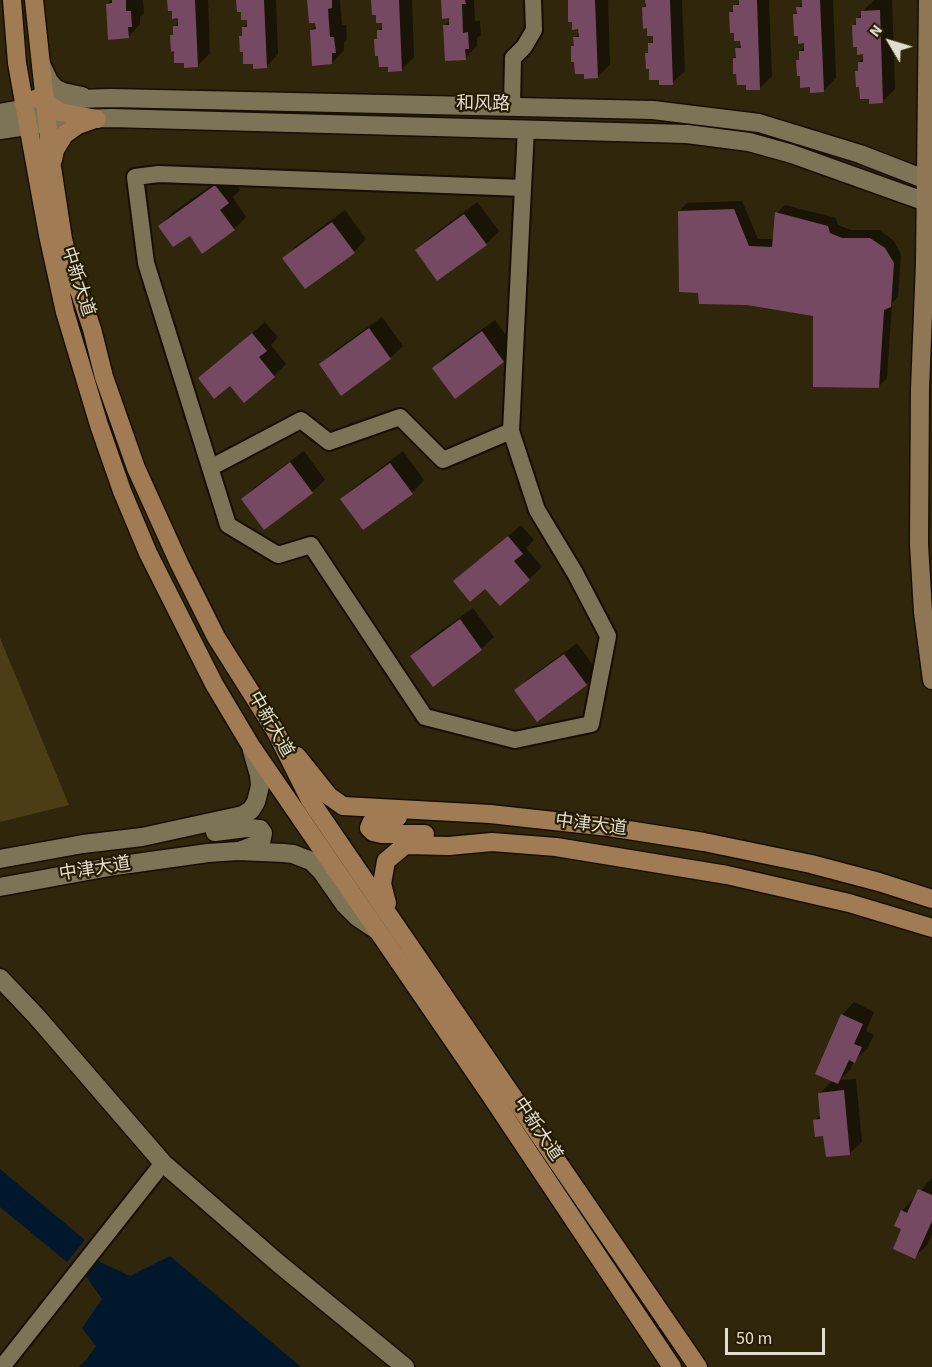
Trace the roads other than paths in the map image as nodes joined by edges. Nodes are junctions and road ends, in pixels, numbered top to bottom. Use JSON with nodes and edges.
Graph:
{"nodes":[{"id":1,"x":12,"y":0,"type":"edge"},
{"id":2,"x":34,"y":0,"type":"edge"},
{"id":3,"x":533,"y":0,"type":"edge"},
{"id":4,"x":928,"y":0,"type":"edge"},
{"id":5,"x":40,"y":60,"type":"junction"},
{"id":6,"x":17,"y":63,"type":"junction"},
{"id":7,"x":99,"y":98,"type":"junction"},
{"id":8,"x":512,"y":106,"type":"junction"},
{"id":9,"x":0,"y":113,"type":"edge"},
{"id":10,"x":50,"y":113,"type":"junction"},
{"id":11,"x":26,"y":116,"type":"junction"},
{"id":12,"x":97,"y":119,"type":"junction"},
{"id":13,"x":526,"y":129,"type":"junction"},
{"id":14,"x":0,"y":130,"type":"edge"},
{"id":15,"x":44,"y":170,"type":"junction"},
{"id":16,"x":929,"y":181,"type":"edge"},
{"id":17,"x":523,"y":188,"type":"junction"},
{"id":18,"x":929,"y":203,"type":"edge"},
{"id":19,"x":511,"y":431,"type":"junction"},
{"id":20,"x":210,"y":468,"type":"junction"},
{"id":21,"x":932,"y":681,"type":"edge"},
{"id":22,"x":276,"y":732,"type":"junction"},
{"id":23,"x":251,"y":746,"type":"junction"},
{"id":24,"x":490,"y":814,"type":"junction"},
{"id":25,"x":142,"y":837,"type":"junction"},
{"id":26,"x":492,"y":842,"type":"junction"},
{"id":27,"x":238,"y":852,"type":"junction"},
{"id":28,"x":0,"y":859,"type":"edge"},
{"id":29,"x":0,"y":886,"type":"edge"},
{"id":30,"x":932,"y":899,"type":"edge"},
{"id":31,"x":391,"y":916,"type":"junction"},
{"id":32,"x":932,"y":928,"type":"edge"},
{"id":33,"x":375,"y":929,"type":"junction"},
{"id":34,"x":0,"y":978,"type":"edge"},
{"id":35,"x":163,"y":1163,"type":"junction"},
{"id":36,"x":2,"y":1367,"type":"edge"},
{"id":37,"x":405,"y":1367,"type":"edge"},
{"id":38,"x":672,"y":1367,"type":"edge"},
{"id":39,"x":698,"y":1367,"type":"edge"}],
"edges":[{"from":1,"to":6,"type":"main road","name":"中新大道"},
{"from":2,"to":5,"type":"main road","name":"中新大道"},
{"from":3,"to":8,"type":"street"},
{"from":4,"to":16,"type":"main road"},
{"from":5,"to":7,"type":"street"},
{"from":5,"to":10,"type":"main road","name":"中新大道"},
{"from":6,"to":10,"type":"main road"},
{"from":6,"to":11,"type":"main road","name":"中新大道"},
{"from":7,"to":8,"type":"street","name":"和风路"},
{"from":7,"to":10,"type":"street","name":"和风路"},
{"from":8,"to":16,"type":"street","name":"和风路"},
{"from":9,"to":11,"type":"street"},
{"from":10,"to":11,"type":"street","name":"和风路"},
{"from":10,"to":12,"type":"main road"},
{"from":10,"to":15,"type":"main road","name":"中新大道"},
{"from":11,"to":14,"type":"street"},
{"from":11,"to":15,"type":"main road","name":"中新大道"},
{"from":12,"to":13,"type":"street","name":"和风路"},
{"from":12,"to":15,"type":"main road"},
{"from":13,"to":17,"type":"street"},
{"from":13,"to":18,"type":"street","name":"和风路"},
{"from":15,"to":22,"type":"main road","name":"中新大道"},
{"from":15,"to":23,"type":"main road","name":"中新大道"},
{"from":16,"to":18,"type":"main road"},
{"from":17,"to":19,"type":"street"},
{"from":17,"to":20,"type":"street"},
{"from":18,"to":21,"type":"main road"},
{"from":19,"to":20,"type":"street"},
{"from":19,"to":20,"type":"street"},
{"from":22,"to":24,"type":"main road","name":"中津大道"},
{"from":22,"to":31,"type":"main road","name":"中新大道"},
{"from":23,"to":25,"type":"street","name":"中津大道"},
{"from":23,"to":33,"type":"main road","name":"中新大道"},
{"from":24,"to":26,"type":"main road"},
{"from":24,"to":30,"type":"main road","name":"中津大道"},
{"from":25,"to":27,"type":"street"},
{"from":25,"to":28,"type":"street","name":"中津大道"},
{"from":26,"to":31,"type":"main road","name":"中津大道"},
{"from":26,"to":32,"type":"main road","name":"中津大道"},
{"from":27,"to":29,"type":"street","name":"中津大道"},
{"from":27,"to":33,"type":"street","name":"中津大道"},
{"from":31,"to":39,"type":"main road","name":"中新大道"},
{"from":33,"to":38,"type":"main road","name":"中新大道"},
{"from":34,"to":35,"type":"street"},
{"from":35,"to":36,"type":"street"},
{"from":35,"to":37,"type":"street"}]}
